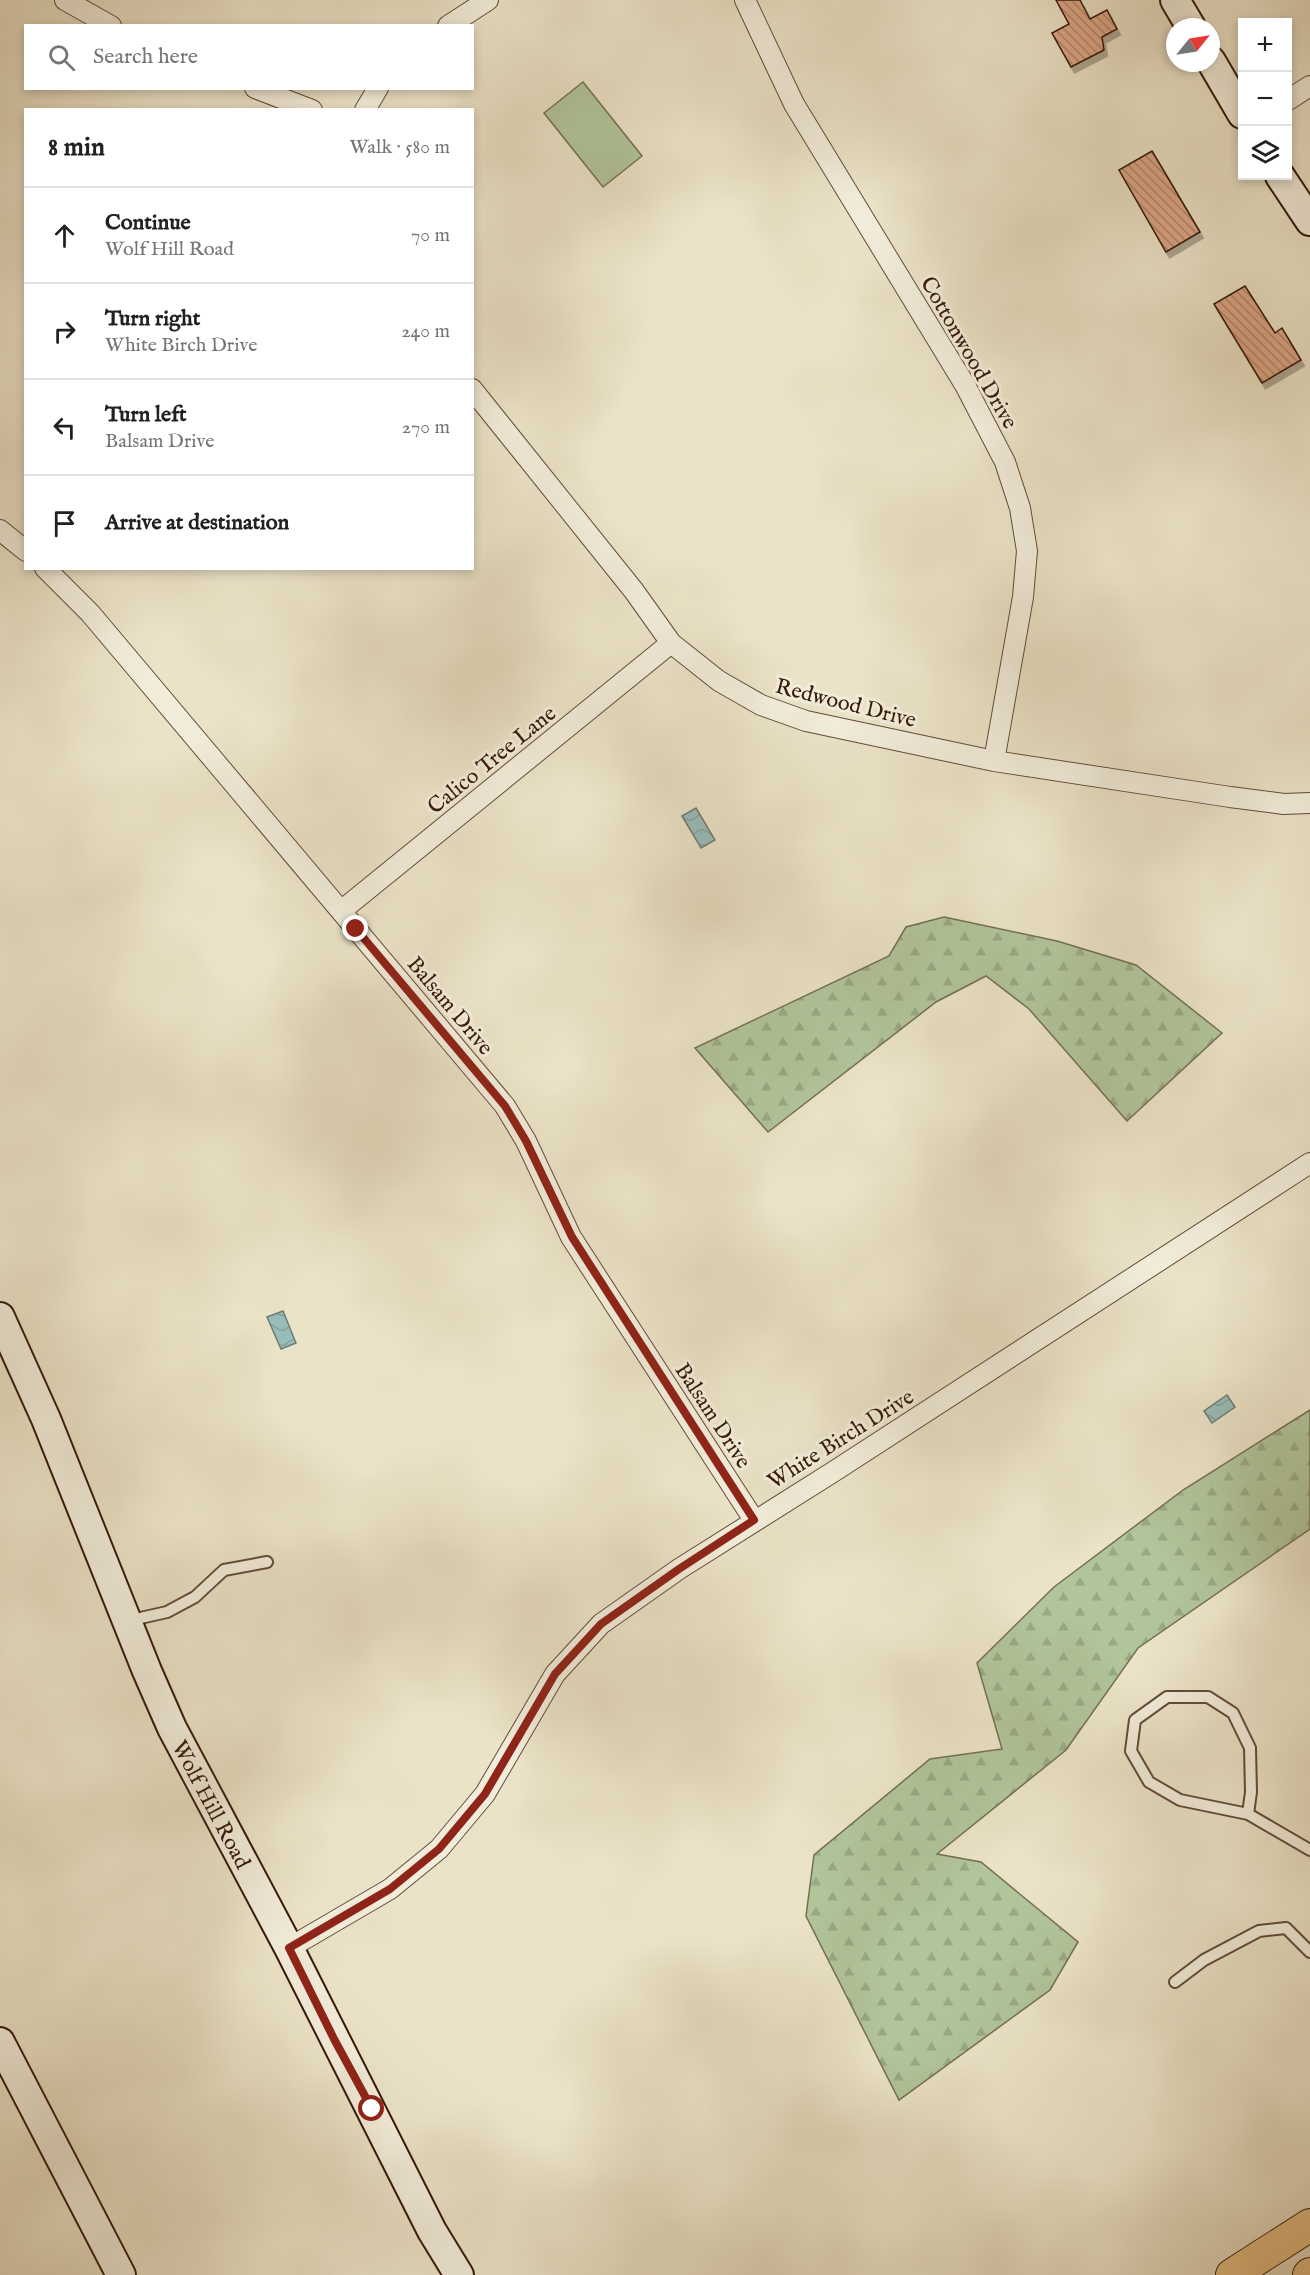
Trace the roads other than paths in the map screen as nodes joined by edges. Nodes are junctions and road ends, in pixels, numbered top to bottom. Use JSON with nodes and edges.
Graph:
{"nodes":[{"id":1,"x":65,"y":0,"type":"edge"},
{"id":2,"x":488,"y":0,"type":"edge"},
{"id":3,"x":745,"y":0,"type":"edge"},
{"id":4,"x":1175,"y":0,"type":"edge"},
{"id":5,"x":1186,"y":18,"type":"edge"},
{"id":6,"x":107,"y":24,"type":"edge"},
{"id":7,"x":451,"y":24,"type":"edge"},
{"id":8,"x":1217,"y":72,"type":"edge"},
{"id":9,"x":1310,"y":86,"type":"edge"},
{"id":10,"x":260,"y":90,"type":"edge"},
{"id":11,"x":377,"y":90,"type":"edge"},
{"id":12,"x":1292,"y":96,"type":"edge"},
{"id":13,"x":1238,"y":107,"type":"edge"},
{"id":14,"x":307,"y":108,"type":"edge"},
{"id":15,"x":366,"y":108,"type":"edge"},
{"id":16,"x":1283,"y":180,"type":"edge"},
{"id":17,"x":1310,"y":221,"type":"edge"},
{"id":18,"x":474,"y":391,"type":"edge"},
{"id":19,"x":0,"y":530,"type":"edge"},
{"id":20,"x":24,"y":548,"type":"edge"},
{"id":21,"x":47,"y":570,"type":"edge"},
{"id":22,"x":671,"y":643,"type":"junction"},
{"id":23,"x":994,"y":760,"type":"junction"},
{"id":24,"x":1310,"y":803,"type":"edge"},
{"id":25,"x":341,"y":911,"type":"junction"},
{"id":26,"x":1310,"y":1163,"type":"edge"},
{"id":27,"x":0,"y":1317,"type":"edge"},
{"id":28,"x":754,"y":1520,"type":"junction"},
{"id":29,"x":267,"y":1562,"type":"dead end"},
{"id":30,"x":127,"y":1621,"type":"junction"},
{"id":31,"x":1248,"y":1814,"type":"junction"},
{"id":32,"x":1310,"y":1850,"type":"edge"},
{"id":33,"x":289,"y":1948,"type":"junction"},
{"id":34,"x":1310,"y":1952,"type":"edge"},
{"id":35,"x":1175,"y":1982,"type":"dead end"},
{"id":36,"x":0,"y":2042,"type":"edge"},
{"id":37,"x":1310,"y":2225,"type":"edge"},
{"id":38,"x":121,"y":2275,"type":"edge"},
{"id":39,"x":459,"y":2275,"type":"edge"},
{"id":40,"x":1232,"y":2275,"type":"edge"}],
"edges":[{"from":1,"to":6,"type":"street"},
{"from":2,"to":7,"type":"street"},
{"from":3,"to":23,"type":"street","name":"Cottonwood Drive"},
{"from":4,"to":5,"type":"street"},
{"from":8,"to":13,"type":"street"},
{"from":9,"to":12,"type":"street"},
{"from":10,"to":14,"type":"street"},
{"from":11,"to":15,"type":"street"},
{"from":16,"to":17,"type":"street"},
{"from":18,"to":22,"type":"street","name":"Redwood Drive"},
{"from":19,"to":20,"type":"street"},
{"from":21,"to":25,"type":"street","name":"Balsam Drive"},
{"from":22,"to":23,"type":"street","name":"Redwood Drive"},
{"from":22,"to":25,"type":"street","name":"Calico Tree Lane"},
{"from":23,"to":24,"type":"street","name":"Redwood Drive"},
{"from":25,"to":28,"type":"street","name":"Balsam Drive"},
{"from":26,"to":28,"type":"street","name":"White Birch Drive"},
{"from":27,"to":30,"type":"street","name":"Wolf Hill Road"},
{"from":28,"to":33,"type":"street","name":"White Birch Drive"},
{"from":29,"to":30,"type":"lane"},
{"from":30,"to":33,"type":"street","name":"Wolf Hill Road"},
{"from":31,"to":31,"type":"lane"},
{"from":31,"to":32,"type":"lane"},
{"from":33,"to":39,"type":"street","name":"Wolf Hill Road"},
{"from":34,"to":35,"type":"lane"},
{"from":36,"to":38,"type":"street"},
{"from":37,"to":40,"type":"main road"}]}
